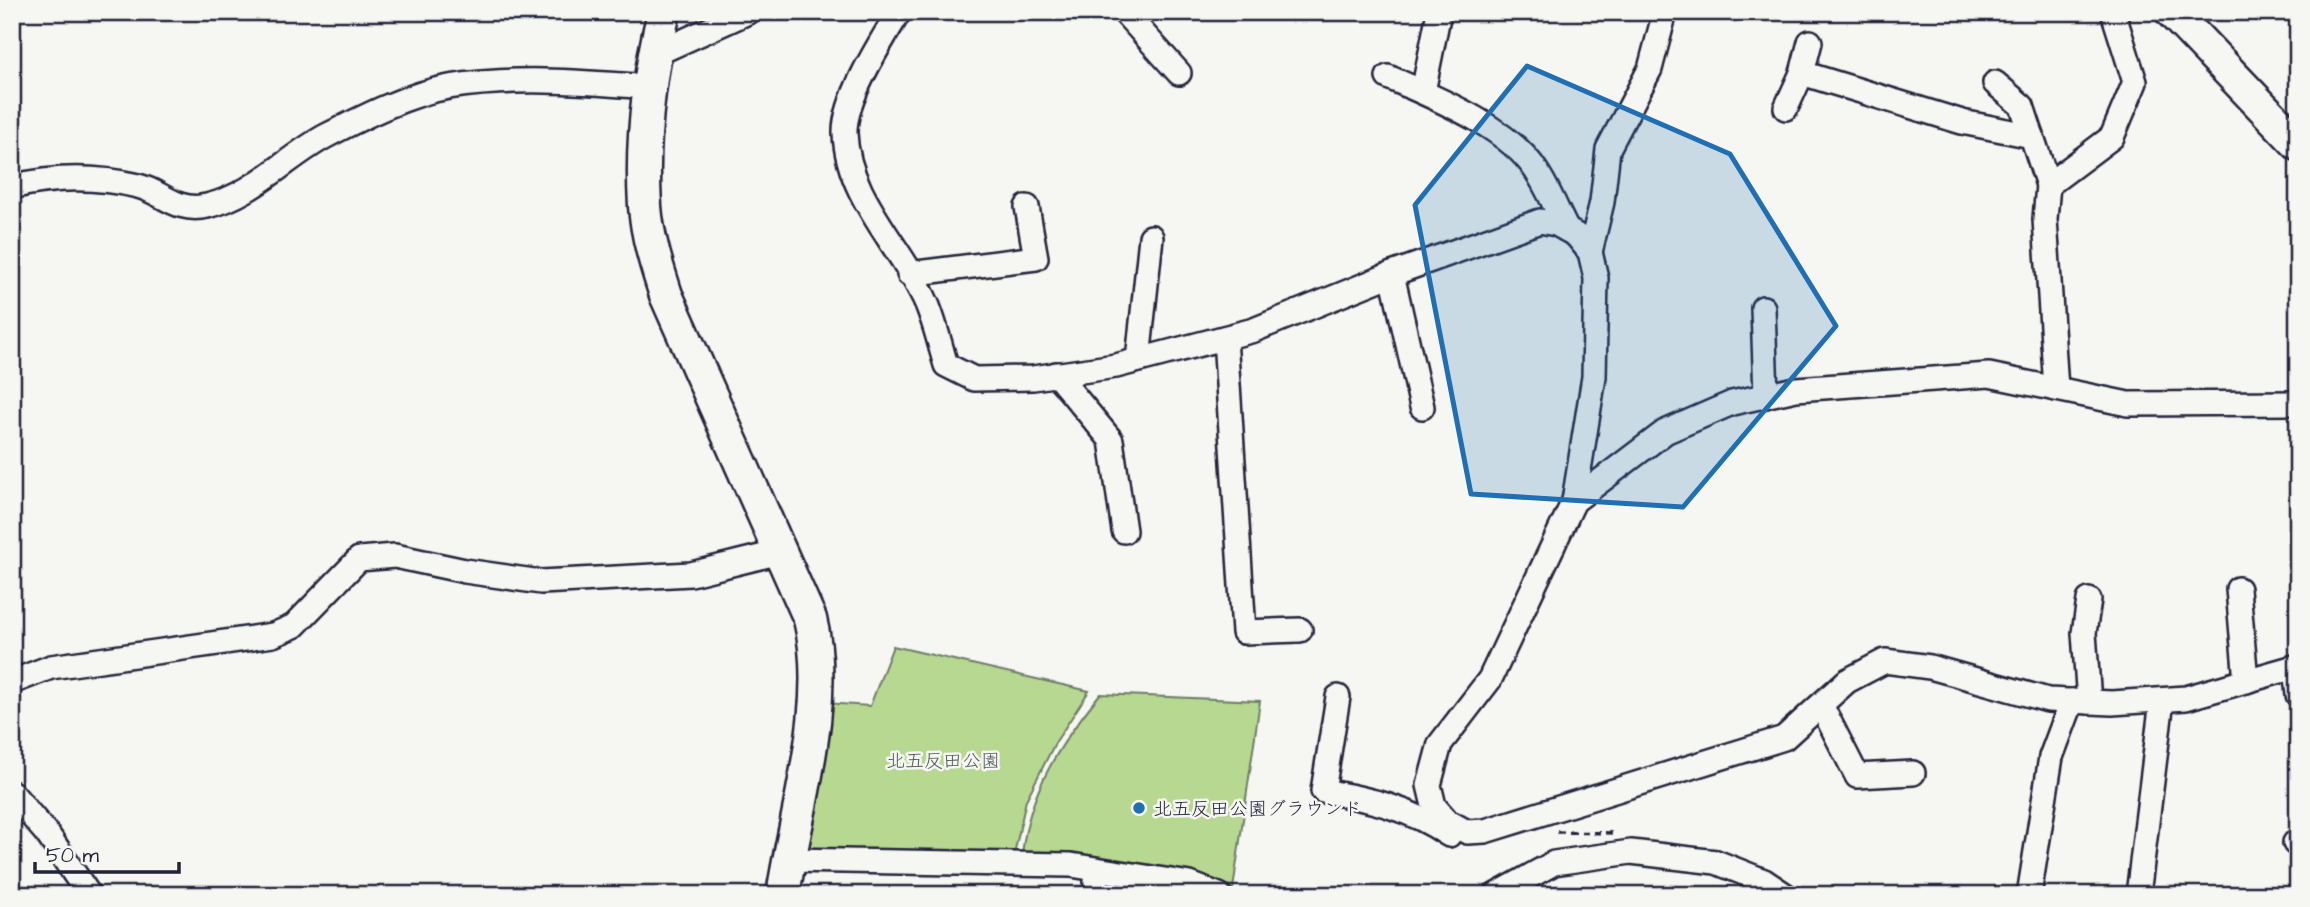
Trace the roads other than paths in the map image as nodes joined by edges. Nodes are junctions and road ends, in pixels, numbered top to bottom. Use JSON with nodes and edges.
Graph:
{"nodes":[{"id":1,"x":664,"y":12,"type":"edge"},
{"id":2,"x":748,"y":12,"type":"edge"},
{"id":3,"x":899,"y":12,"type":"edge"},
{"id":4,"x":1124,"y":12,"type":"edge"},
{"id":5,"x":1439,"y":12,"type":"edge"},
{"id":6,"x":2113,"y":12,"type":"edge"},
{"id":7,"x":2172,"y":12,"type":"edge"},
{"id":8,"x":1661,"y":13,"type":"edge"},
{"id":9,"x":1810,"y":42,"type":"dead end"},
{"id":10,"x":655,"y":54,"type":"junction"},
{"id":11,"x":1179,"y":73,"type":"dead end"},
{"id":12,"x":1802,"y":73,"type":"junction"},
{"id":13,"x":1388,"y":77,"type":"dead end"},
{"id":14,"x":1995,"y":83,"type":"dead end"},
{"id":15,"x":650,"y":87,"type":"junction"},
{"id":16,"x":1423,"y":92,"type":"junction"},
{"id":17,"x":1786,"y":108,"type":"dead end"},
{"id":18,"x":2032,"y":136,"type":"junction"},
{"id":19,"x":2298,"y":144,"type":"edge"},
{"id":20,"x":2048,"y":185,"type":"junction"},
{"id":21,"x":12,"y":187,"type":"edge"},
{"id":22,"x":1027,"y":207,"type":"dead end"},
{"id":23,"x":1567,"y":230,"type":"junction"},
{"id":24,"x":1151,"y":237,"type":"dead end"},
{"id":25,"x":1590,"y":252,"type":"junction"},
{"id":26,"x":909,"y":274,"type":"junction"},
{"id":27,"x":1392,"y":274,"type":"junction"},
{"id":28,"x":1763,"y":308,"type":"dead end"},
{"id":29,"x":1225,"y":338,"type":"junction"},
{"id":30,"x":1138,"y":360,"type":"junction"},
{"id":31,"x":1056,"y":374,"type":"junction"},
{"id":32,"x":2056,"y":389,"type":"junction"},
{"id":33,"x":1766,"y":396,"type":"junction"},
{"id":34,"x":2298,"y":403,"type":"edge"},
{"id":35,"x":1422,"y":407,"type":"dead end"},
{"id":36,"x":1574,"y":501,"type":"junction"},
{"id":37,"x":1124,"y":531,"type":"dead end"},
{"id":38,"x":780,"y":552,"type":"junction"},
{"id":39,"x":2238,"y":589,"type":"dead end"},
{"id":40,"x":2089,"y":600,"type":"dead end"},
{"id":41,"x":1300,"y":631,"type":"dead end"},
{"id":42,"x":2296,"y":666,"type":"edge"},
{"id":43,"x":2246,"y":681,"type":"junction"},
{"id":44,"x":12,"y":682,"type":"edge"},
{"id":45,"x":2298,"y":695,"type":"edge"},
{"id":46,"x":1338,"y":697,"type":"dead end"},
{"id":47,"x":2162,"y":700,"type":"junction"},
{"id":48,"x":2080,"y":702,"type":"junction"},
{"id":49,"x":1821,"y":705,"type":"junction"},
{"id":50,"x":1913,"y":773,"type":"dead end"},
{"id":51,"x":12,"y":793,"type":"edge"},
{"id":52,"x":1478,"y":831,"type":"junction"},
{"id":53,"x":788,"y":860,"type":"junction"},
{"id":54,"x":1097,"y":870,"type":"junction"},
{"id":55,"x":89,"y":895,"type":"edge"},
{"id":56,"x":782,"y":895,"type":"edge"},
{"id":57,"x":1094,"y":895,"type":"edge"},
{"id":58,"x":1219,"y":895,"type":"edge"},
{"id":59,"x":1496,"y":895,"type":"edge"},
{"id":60,"x":1784,"y":895,"type":"edge"},
{"id":61,"x":2029,"y":895,"type":"edge"},
{"id":62,"x":2138,"y":895,"type":"edge"}],
"edges":[{"from":1,"to":10,"type":"street"},
{"from":2,"to":10,"type":"street"},
{"from":3,"to":26,"type":"street"},
{"from":4,"to":11,"type":"street"},
{"from":5,"to":16,"type":"street"},
{"from":6,"to":20,"type":"street"},
{"from":7,"to":19,"type":"street"},
{"from":8,"to":25,"type":"street"},
{"from":9,"to":12,"type":"street"},
{"from":10,"to":15,"type":"street"},
{"from":12,"to":17,"type":"street"},
{"from":12,"to":18,"type":"street"},
{"from":13,"to":16,"type":"street"},
{"from":14,"to":18,"type":"street"},
{"from":15,"to":21,"type":"street"},
{"from":15,"to":38,"type":"street"},
{"from":16,"to":23,"type":"street"},
{"from":18,"to":20,"type":"street"},
{"from":20,"to":32,"type":"street"},
{"from":22,"to":26,"type":"street"},
{"from":23,"to":25,"type":"street"},
{"from":23,"to":27,"type":"street"},
{"from":24,"to":30,"type":"street"},
{"from":25,"to":36,"type":"street"},
{"from":26,"to":31,"type":"street"},
{"from":27,"to":29,"type":"street"},
{"from":27,"to":35,"type":"street"},
{"from":28,"to":33,"type":"street"},
{"from":29,"to":30,"type":"street"},
{"from":29,"to":41,"type":"street"},
{"from":30,"to":31,"type":"street"},
{"from":31,"to":37,"type":"street"},
{"from":32,"to":33,"type":"street"},
{"from":32,"to":34,"type":"street"},
{"from":33,"to":36,"type":"street"},
{"from":36,"to":52,"type":"street"},
{"from":38,"to":44,"type":"street"},
{"from":38,"to":53,"type":"street"},
{"from":39,"to":43,"type":"street"},
{"from":40,"to":48,"type":"street"},
{"from":42,"to":43,"type":"street"},
{"from":42,"to":45,"type":"street"},
{"from":43,"to":47,"type":"street"},
{"from":46,"to":52,"type":"street"},
{"from":47,"to":48,"type":"street"},
{"from":47,"to":62,"type":"street"},
{"from":48,"to":49,"type":"street"},
{"from":48,"to":61,"type":"street"},
{"from":49,"to":50,"type":"street"},
{"from":49,"to":52,"type":"street"},
{"from":51,"to":55,"type":"street"},
{"from":53,"to":54,"type":"street"},
{"from":53,"to":56,"type":"street"},
{"from":54,"to":57,"type":"street"},
{"from":54,"to":58,"type":"street"},
{"from":59,"to":60,"type":"street"}]}
